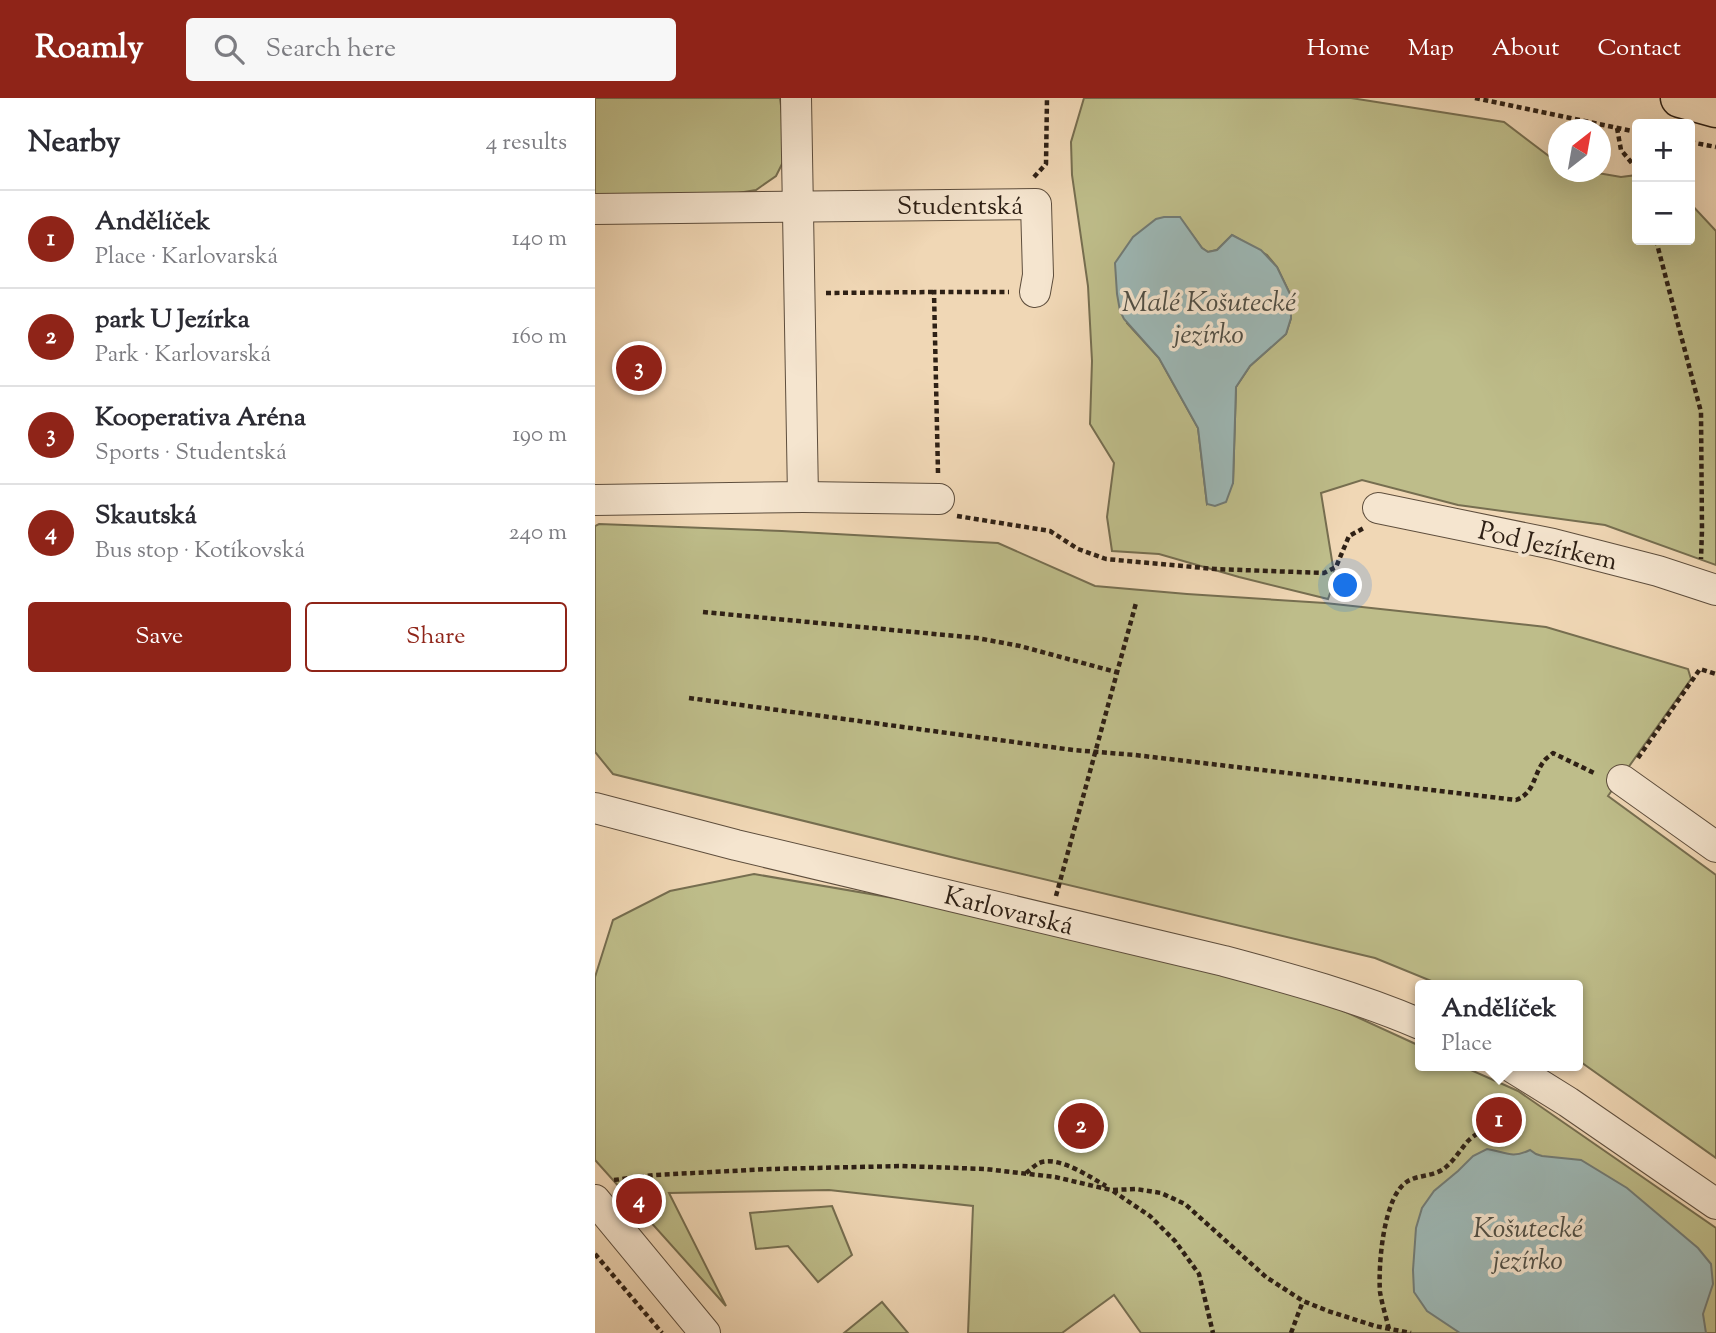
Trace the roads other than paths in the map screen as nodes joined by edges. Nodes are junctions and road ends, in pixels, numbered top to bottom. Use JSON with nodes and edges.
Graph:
{"nodes":[{"id":1,"x":796,"y":98,"type":"edge"},
{"id":2,"x":1680,"y":98,"type":"edge"},
{"id":3,"x":1716,"y":108,"type":"edge"},
{"id":4,"x":798,"y":207,"type":"junction"},
{"id":5,"x":595,"y":209,"type":"edge"},
{"id":6,"x":1035,"y":292,"type":"road end"},
{"id":7,"x":803,"y":497,"type":"junction"},
{"id":8,"x":939,"y":499,"type":"road end"},
{"id":9,"x":595,"y":500,"type":"edge"},
{"id":10,"x":1378,"y":508,"type":"road end"},
{"id":11,"x":1709,"y":577,"type":"edge"},
{"id":12,"x":1622,"y":780,"type":"road end"},
{"id":13,"x":595,"y":808,"type":"edge"},
{"id":14,"x":1716,"y":847,"type":"edge"},
{"id":15,"x":1415,"y":1022,"type":"edge"},
{"id":16,"x":1518,"y":1071,"type":"edge"},
{"id":17,"x":599,"y":1191,"type":"edge"},
{"id":18,"x":1716,"y":1203,"type":"edge"},
{"id":19,"x":705,"y":1333,"type":"edge"}],
"edges":[{"from":1,"to":4,"type":"street"},
{"from":2,"to":3,"type":"main road"},
{"from":4,"to":5,"type":"street","name":"Studentská"},
{"from":4,"to":6,"type":"street","name":"Studentská"},
{"from":4,"to":7,"type":"street"},
{"from":7,"to":8,"type":"street"},
{"from":7,"to":9,"type":"street"},
{"from":10,"to":11,"type":"street","name":"Pod Jezírkem"},
{"from":12,"to":14,"type":"street"},
{"from":13,"to":15,"type":"street","name":"Karlovarská"},
{"from":16,"to":18,"type":"street"},
{"from":17,"to":19,"type":"street"}]}
